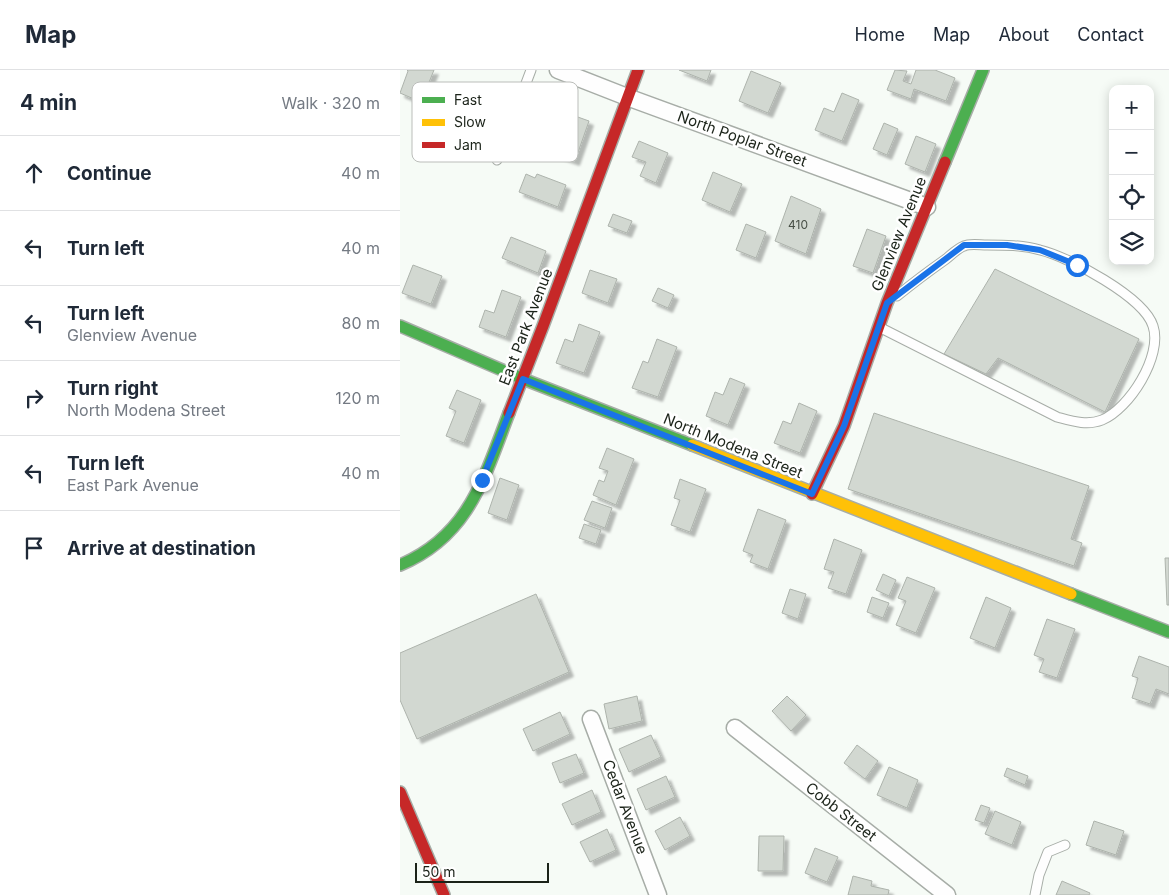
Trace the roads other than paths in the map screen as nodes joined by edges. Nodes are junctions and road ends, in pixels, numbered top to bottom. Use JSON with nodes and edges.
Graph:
{"nodes":[{"id":1,"x":531,"y":70,"type":"edge"},
{"id":2,"x":558,"y":70,"type":"edge"},
{"id":3,"x":638,"y":70,"type":"edge"},
{"id":4,"x":982,"y":70,"type":"edge"},
{"id":5,"x":526,"y":82,"type":"edge"},
{"id":6,"x":628,"y":97,"type":"junction"},
{"id":7,"x":927,"y":206,"type":"junction"},
{"id":8,"x":887,"y":303,"type":"junction"},
{"id":9,"x":400,"y":326,"type":"edge"},
{"id":10,"x":878,"y":327,"type":"junction"},
{"id":11,"x":523,"y":379,"type":"junction"},
{"id":12,"x":812,"y":494,"type":"junction"},
{"id":13,"x":400,"y":565,"type":"edge"},
{"id":14,"x":1169,"y":632,"type":"edge"},
{"id":15,"x":591,"y":719,"type":"dead end"},
{"id":16,"x":735,"y":728,"type":"dead end"},
{"id":17,"x":400,"y":792,"type":"edge"},
{"id":18,"x":1065,"y":845,"type":"dead end"},
{"id":19,"x":444,"y":895,"type":"edge"},
{"id":20,"x":658,"y":895,"type":"edge"},
{"id":21,"x":947,"y":895,"type":"edge"},
{"id":22,"x":1035,"y":895,"type":"edge"}],
"edges":[{"from":1,"to":5,"type":"lane"},
{"from":2,"to":6,"type":"street","name":"North Poplar Street"},
{"from":3,"to":6,"type":"street","name":"East Park Avenue"},
{"from":4,"to":7,"type":"street","name":"Glenview Avenue"},
{"from":6,"to":7,"type":"street","name":"North Poplar Street"},
{"from":6,"to":11,"type":"street","name":"East Park Avenue"},
{"from":7,"to":8,"type":"street","name":"Glenview Avenue"},
{"from":8,"to":10,"type":"street","name":"Glenview Avenue"},
{"from":8,"to":10,"type":"lane"},
{"from":9,"to":11,"type":"street","name":"North Modena Street"},
{"from":10,"to":12,"type":"street","name":"Glenview Avenue"},
{"from":11,"to":12,"type":"street","name":"North Modena Street"},
{"from":11,"to":13,"type":"street","name":"East Park Avenue"},
{"from":12,"to":14,"type":"street","name":"North Modena Street"},
{"from":15,"to":20,"type":"street","name":"Cedar Avenue"},
{"from":16,"to":21,"type":"street","name":"Cobb Street"},
{"from":17,"to":19,"type":"street"},
{"from":18,"to":22,"type":"lane"}]}
